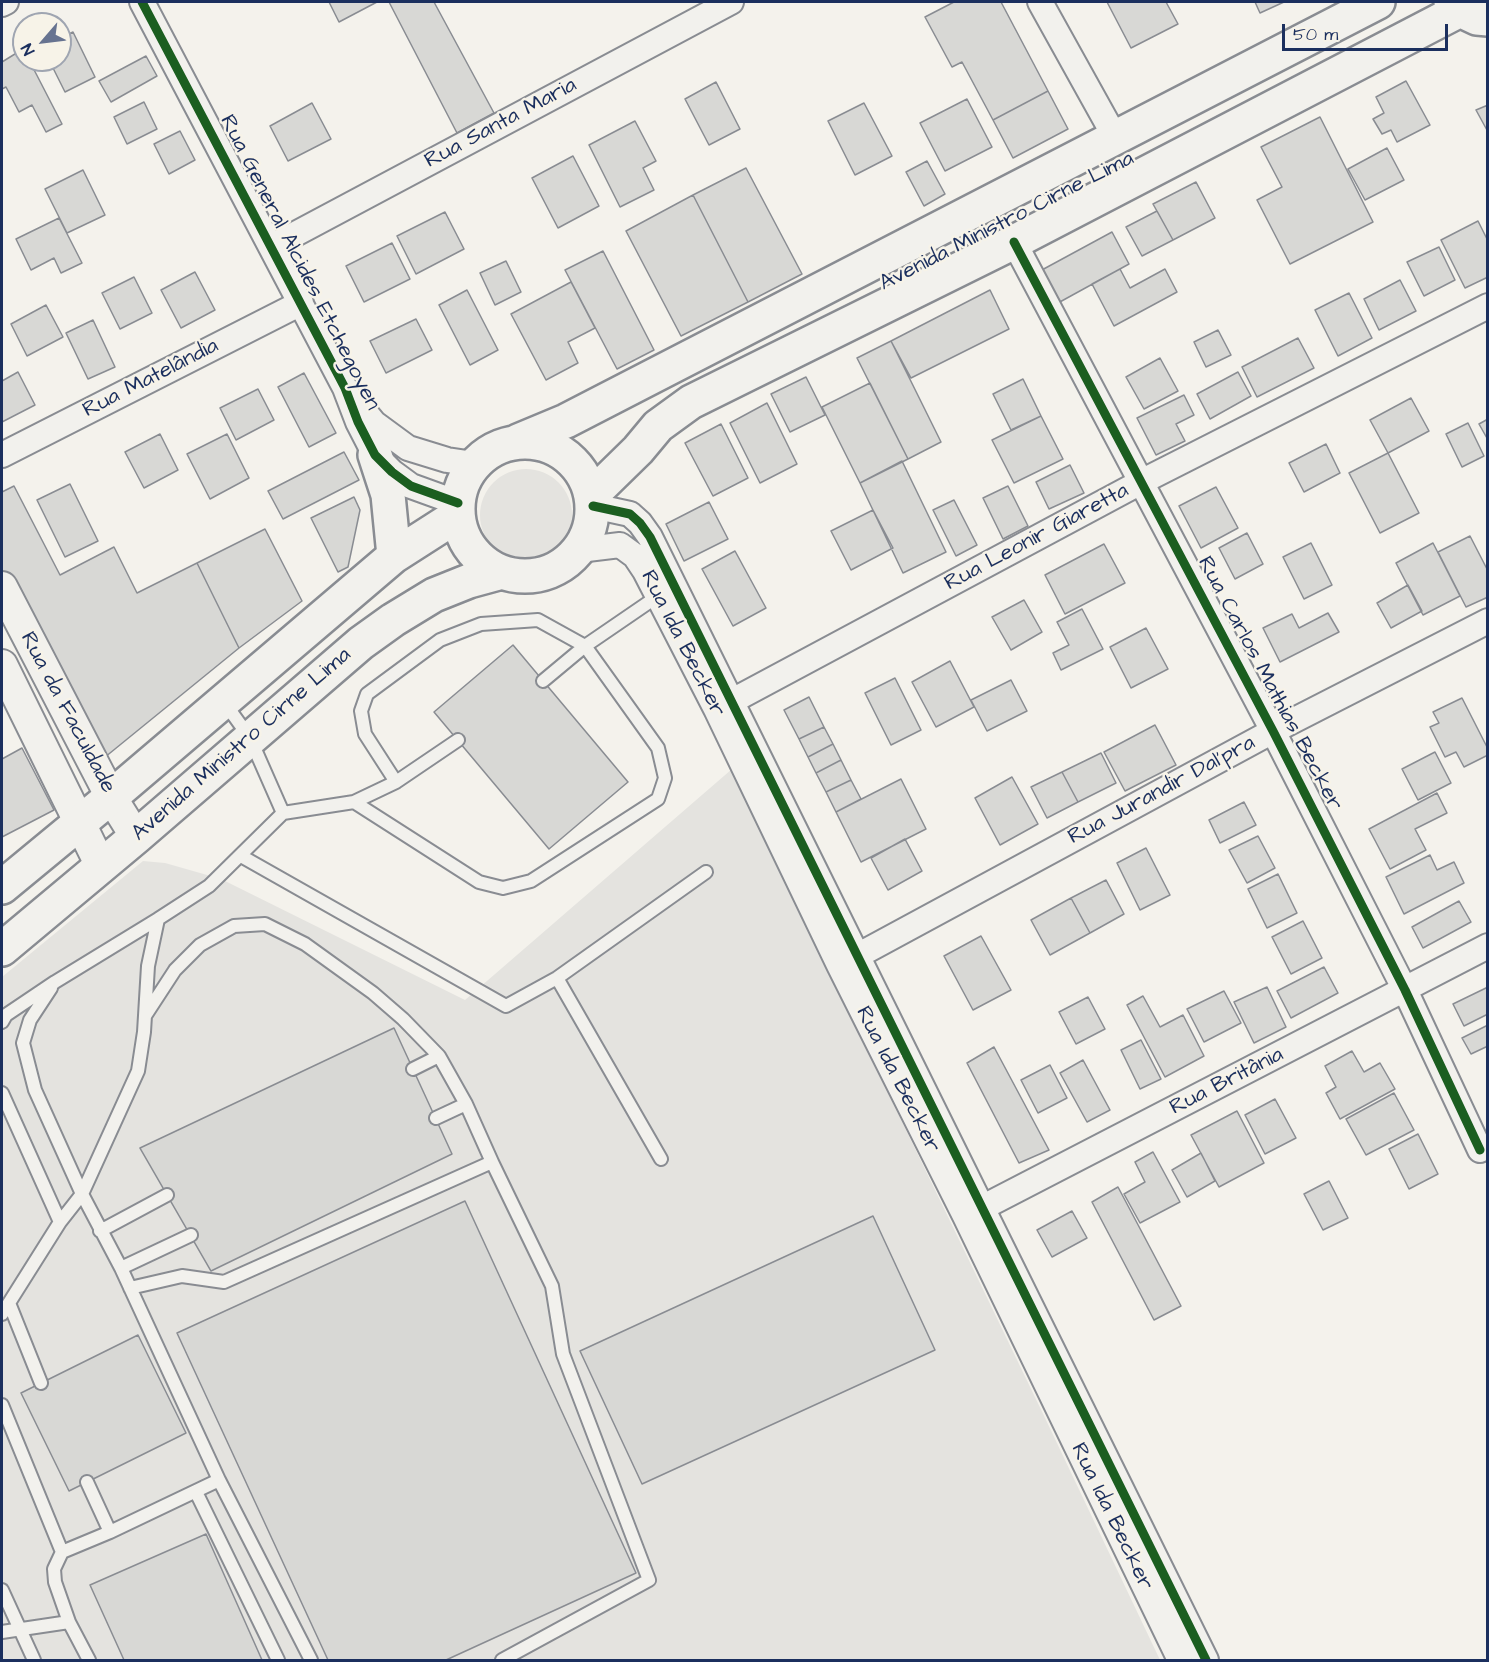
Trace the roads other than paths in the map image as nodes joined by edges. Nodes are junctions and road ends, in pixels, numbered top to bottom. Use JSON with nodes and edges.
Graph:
{"nodes":[{"id":1,"x":6,"y":2,"type":"edge"},
{"id":2,"x":142,"y":2,"type":"edge"},
{"id":3,"x":731,"y":2,"type":"edge"},
{"id":4,"x":1040,"y":2,"type":"edge"},
{"id":5,"x":1378,"y":2,"type":"edge"},
{"id":6,"x":2,"y":4,"type":"edge"},
{"id":7,"x":1466,"y":10,"type":"edge"},
{"id":8,"x":1114,"y":136,"type":"junction"},
{"id":9,"x":1014,"y":242,"type":"junction"},
{"id":10,"x":271,"y":247,"type":"junction"},
{"id":11,"x":301,"y":303,"type":"junction"},
{"id":12,"x":1488,"y":306,"type":"edge"},
{"id":13,"x":345,"y":388,"type":"junction"},
{"id":14,"x":518,"y":441,"type":"junction"},
{"id":15,"x":2,"y":455,"type":"edge"},
{"id":16,"x":375,"y":455,"type":"junction"},
{"id":17,"x":474,"y":464,"type":"junction"},
{"id":18,"x":1141,"y":482,"type":"junction"},
{"id":19,"x":592,"y":501,"type":"junction"},
{"id":20,"x":458,"y":509,"type":"junction"},
{"id":21,"x":579,"y":550,"type":"junction"},
{"id":22,"x":394,"y":556,"type":"junction"},
{"id":23,"x":502,"y":572,"type":"junction"},
{"id":24,"x":2,"y":587,"type":"edge"},
{"id":25,"x":658,"y":596,"type":"junction"},
{"id":26,"x":1488,"y":621,"type":"edge"},
{"id":27,"x":585,"y":646,"type":"junction"},
{"id":28,"x":2,"y":665,"type":"edge"},
{"id":29,"x":543,"y":681,"type":"dead end"},
{"id":30,"x":223,"y":701,"type":"junction"},
{"id":31,"x":724,"y":705,"type":"junction"},
{"id":32,"x":1273,"y":731,"type":"junction"},
{"id":33,"x":250,"y":738,"type":"junction"},
{"id":34,"x":458,"y":740,"type":"dead end"},
{"id":35,"x":396,"y":782,"type":"junction"},
{"id":36,"x":111,"y":797,"type":"junction"},
{"id":37,"x":354,"y":802,"type":"junction"},
{"id":38,"x":283,"y":813,"type":"junction"},
{"id":39,"x":79,"y":822,"type":"junction"},
{"id":40,"x":136,"y":837,"type":"junction"},
{"id":41,"x":241,"y":856,"type":"junction"},
{"id":42,"x":101,"y":866,"type":"junction"},
{"id":43,"x":706,"y":872,"type":"dead end"},
{"id":44,"x":2,"y":887,"type":"edge"},
{"id":45,"x":158,"y":919,"type":"junction"},
{"id":46,"x":1488,"y":946,"type":"edge"},
{"id":47,"x":2,"y":949,"type":"edge"},
{"id":48,"x":849,"y":960,"type":"junction"},
{"id":49,"x":557,"y":978,"type":"junction"},
{"id":50,"x":55,"y":982,"type":"junction"},
{"id":51,"x":1405,"y":990,"type":"junction"},
{"id":52,"x":145,"y":1016,"type":"junction"},
{"id":53,"x":2,"y":1022,"type":"edge"},
{"id":54,"x":439,"y":1056,"type":"junction"},
{"id":55,"x":413,"y":1069,"type":"dead end"},
{"id":56,"x":2,"y":1093,"type":"edge"},
{"id":57,"x":466,"y":1104,"type":"junction"},
{"id":58,"x":436,"y":1118,"type":"dead end"},
{"id":59,"x":1480,"y":1150,"type":"dead end"},
{"id":60,"x":662,"y":1159,"type":"dead end"},
{"id":61,"x":492,"y":1162,"type":"junction"},
{"id":62,"x":82,"y":1194,"type":"junction"},
{"id":63,"x":167,"y":1195,"type":"dead end"},
{"id":64,"x":974,"y":1212,"type":"junction"},
{"id":65,"x":60,"y":1222,"type":"junction"},
{"id":66,"x":100,"y":1231,"type":"junction"},
{"id":67,"x":191,"y":1235,"type":"dead end"},
{"id":68,"x":121,"y":1268,"type":"junction"},
{"id":69,"x":130,"y":1288,"type":"junction"},
{"id":70,"x":5,"y":1309,"type":"edge"},
{"id":71,"x":41,"y":1383,"type":"dead end"},
{"id":72,"x":2,"y":1405,"type":"edge"},
{"id":73,"x":219,"y":1480,"type":"junction"},
{"id":74,"x":87,"y":1482,"type":"dead end"},
{"id":75,"x":196,"y":1492,"type":"junction"},
{"id":76,"x":110,"y":1532,"type":"junction"},
{"id":77,"x":62,"y":1552,"type":"junction"},
{"id":78,"x":2,"y":1590,"type":"edge"},
{"id":79,"x":69,"y":1622,"type":"junction"},
{"id":80,"x":21,"y":1631,"type":"junction"},
{"id":81,"x":2,"y":1632,"type":"edge"},
{"id":82,"x":34,"y":1660,"type":"edge"},
{"id":83,"x":89,"y":1660,"type":"edge"},
{"id":84,"x":278,"y":1660,"type":"edge"},
{"id":85,"x":311,"y":1660,"type":"edge"},
{"id":86,"x":502,"y":1660,"type":"edge"},
{"id":87,"x":1180,"y":1660,"type":"edge"},
{"id":88,"x":1206,"y":1660,"type":"edge"}],
"edges":[{"from":1,"to":6,"type":"street"},
{"from":2,"to":10,"type":"street","name":"Rua General Alcides Etchegoyen"},
{"from":3,"to":10,"type":"street","name":"Rua Santa Maria"},
{"from":4,"to":8,"type":"street"},
{"from":5,"to":8,"type":"main road","name":"Avenida Ministro Cirne Lima"},
{"from":7,"to":9,"type":"main road","name":"Avenida Ministro Cirne Lima"},
{"from":8,"to":14,"type":"main road","name":"Avenida Ministro Cirne Lima"},
{"from":9,"to":18,"type":"street","name":"Rua Carlos Mathias Becker"},
{"from":9,"to":19,"type":"main road","name":"Avenida Ministro Cirne Lima"},
{"from":10,"to":11,"type":"street","name":"Rua General Alcides Etchegoyen"},
{"from":11,"to":13,"type":"street","name":"Rua General Alcides Etchegoyen"},
{"from":11,"to":15,"type":"street","name":"Rua Matelândia"},
{"from":12,"to":18,"type":"street","name":"Rua Leonir Giaretta"},
{"from":13,"to":16,"type":"street","name":"Rua General Alcides Etchegoyen"},
{"from":13,"to":17,"type":"street","name":"Rua General Alcides Etchegoyen"},
{"from":14,"to":17,"type":"main road"},
{"from":14,"to":19,"type":"main road"},
{"from":16,"to":20,"type":"street","name":"Rua General Alcides Etchegoyen"},
{"from":16,"to":22,"type":"main road"},
{"from":17,"to":20,"type":"main road"},
{"from":18,"to":31,"type":"street","name":"Rua Leonir Giaretta"},
{"from":18,"to":32,"type":"street","name":"Rua Carlos Mathias Becker"},
{"from":19,"to":21,"type":"main road"},
{"from":19,"to":31,"type":"street","name":"Rua Ida Becker"},
{"from":20,"to":22,"type":"main road","name":"Avenida Ministro Cirne Lima"},
{"from":20,"to":23,"type":"main road"},
{"from":21,"to":23,"type":"main road"},
{"from":21,"to":25,"type":"street","name":"Rua Ida Becker"},
{"from":22,"to":30,"type":"main road","name":"Avenida Ministro Cirne Lima"},
{"from":23,"to":33,"type":"main road","name":"Avenida Ministro Cirne Lima"},
{"from":24,"to":36,"type":"street","name":"Rua da Faculdade"},
{"from":25,"to":27,"type":"lane"},
{"from":25,"to":31,"type":"street","name":"Rua Ida Becker"},
{"from":26,"to":32,"type":"street","name":"Rua Jurandir Dal'pra"},
{"from":27,"to":29,"type":"lane"},
{"from":27,"to":35,"type":"lane"},
{"from":27,"to":37,"type":"lane"},
{"from":28,"to":39,"type":"street","name":"Rua da Faculdade"},
{"from":30,"to":33,"type":"lane"},
{"from":30,"to":36,"type":"main road","name":"Avenida Ministro Cirne Lima"},
{"from":31,"to":48,"type":"street","name":"Rua Ida Becker"},
{"from":32,"to":48,"type":"street","name":"Rua Jurandir Dal'pra"},
{"from":32,"to":51,"type":"street","name":"Rua Carlos Mathias Becker"},
{"from":33,"to":38,"type":"lane"},
{"from":33,"to":40,"type":"main road","name":"Avenida Ministro Cirne Lima"},
{"from":34,"to":35,"type":"lane"},
{"from":35,"to":37,"type":"lane"},
{"from":36,"to":39,"type":"main road","name":"Avenida Ministro Cirne Lima"},
{"from":36,"to":40,"type":"street","name":"Rua da Faculdade"},
{"from":37,"to":38,"type":"lane"},
{"from":38,"to":41,"type":"lane"},
{"from":39,"to":42,"type":"street","name":"Rua da Faculdade"},
{"from":39,"to":44,"type":"main road","name":"Avenida Ministro Cirne Lima"},
{"from":40,"to":42,"type":"main road","name":"Avenida Ministro Cirne Lima"},
{"from":41,"to":45,"type":"lane"},
{"from":41,"to":49,"type":"lane"},
{"from":42,"to":47,"type":"main road","name":"Avenida Ministro Cirne Lima"},
{"from":43,"to":49,"type":"lane"},
{"from":45,"to":50,"type":"lane"},
{"from":45,"to":52,"type":"lane"},
{"from":46,"to":51,"type":"street","name":"Rua Britânia"},
{"from":48,"to":64,"type":"street","name":"Rua Ida Becker"},
{"from":49,"to":60,"type":"lane"},
{"from":50,"to":53,"type":"lane"},
{"from":50,"to":62,"type":"lane"},
{"from":51,"to":59,"type":"street","name":"Rua Carlos Mathias Becker"},
{"from":51,"to":64,"type":"street","name":"Rua Britânia"},
{"from":52,"to":54,"type":"lane"},
{"from":52,"to":62,"type":"lane"},
{"from":54,"to":55,"type":"lane"},
{"from":54,"to":57,"type":"lane"},
{"from":56,"to":65,"type":"lane"},
{"from":57,"to":58,"type":"lane"},
{"from":57,"to":61,"type":"lane"},
{"from":61,"to":69,"type":"lane"},
{"from":61,"to":86,"type":"lane"},
{"from":62,"to":65,"type":"lane"},
{"from":62,"to":66,"type":"lane"},
{"from":63,"to":66,"type":"lane"},
{"from":64,"to":87,"type":"street","name":"Rua Ida Becker"},
{"from":64,"to":88,"type":"street"},
{"from":65,"to":70,"type":"lane"},
{"from":66,"to":68,"type":"lane"},
{"from":67,"to":68,"type":"lane"},
{"from":68,"to":69,"type":"lane"},
{"from":69,"to":73,"type":"lane"},
{"from":70,"to":71,"type":"lane"},
{"from":72,"to":77,"type":"lane"},
{"from":73,"to":75,"type":"lane"},
{"from":73,"to":85,"type":"lane"},
{"from":74,"to":76,"type":"lane"},
{"from":75,"to":76,"type":"lane"},
{"from":75,"to":84,"type":"lane"},
{"from":76,"to":77,"type":"lane"},
{"from":77,"to":79,"type":"lane"},
{"from":78,"to":80,"type":"lane"},
{"from":79,"to":80,"type":"lane"},
{"from":79,"to":83,"type":"lane"},
{"from":80,"to":81,"type":"lane"},
{"from":80,"to":82,"type":"lane"}]}
